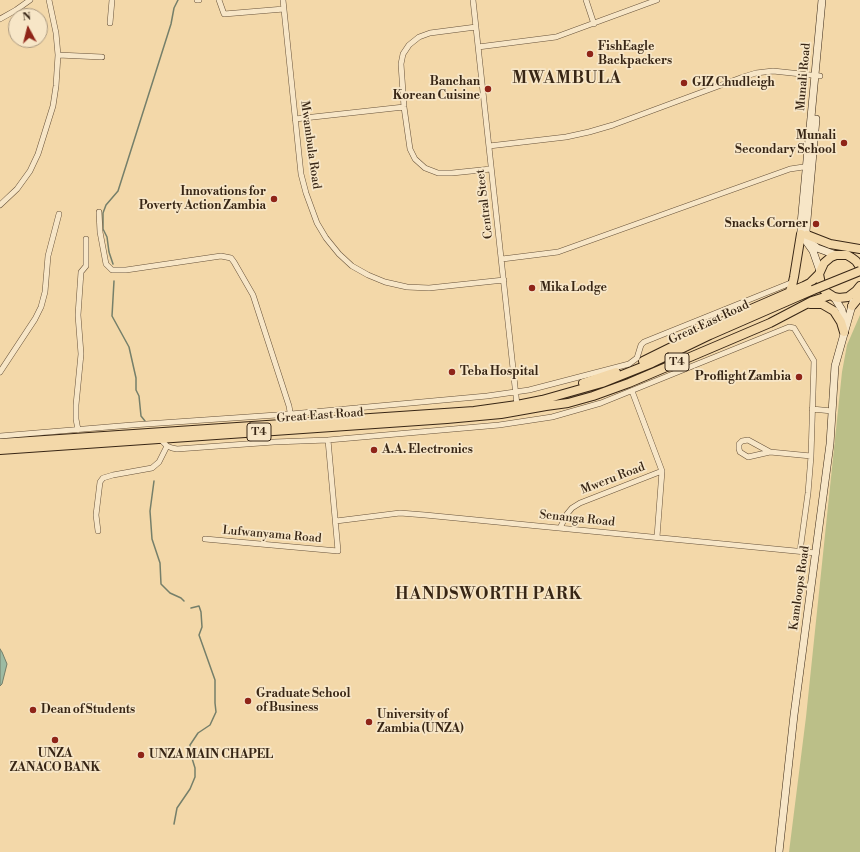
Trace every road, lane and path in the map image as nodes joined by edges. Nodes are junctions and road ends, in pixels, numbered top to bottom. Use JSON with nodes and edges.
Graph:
{"nodes":[{"id":1,"x":30,"y":0,"type":"edge"},
{"id":2,"x":49,"y":0,"type":"edge"},
{"id":3,"x":112,"y":0,"type":"edge"},
{"id":4,"x":219,"y":0,"type":"edge"},
{"id":5,"x":283,"y":0,"type":"edge"},
{"id":6,"x":473,"y":0,"type":"edge"},
{"id":7,"x":586,"y":0,"type":"edge"},
{"id":8,"x":657,"y":0,"type":"edge"},
{"id":9,"x":822,"y":0,"type":"edge"},
{"id":10,"x":827,"y":0,"type":"edge"},
{"id":11,"x":284,"y":9,"type":"junction"},
{"id":12,"x":0,"y":19,"type":"edge"},
{"id":13,"x":110,"y":23,"type":"dead end"},
{"id":14,"x":594,"y":24,"type":"junction"},
{"id":15,"x":476,"y":27,"type":"junction"},
{"id":16,"x":478,"y":47,"type":"junction"},
{"id":17,"x":58,"y":55,"type":"junction"},
{"id":18,"x":102,"y":57,"type":"dead end"},
{"id":19,"x":818,"y":76,"type":"junction"},
{"id":20,"x":404,"y":107,"type":"junction"},
{"id":21,"x":295,"y":119,"type":"junction"},
{"id":22,"x":489,"y":146,"type":"junction"},
{"id":23,"x":809,"y":166,"type":"junction"},
{"id":24,"x":491,"y":169,"type":"junction"},
{"id":25,"x":0,"y":205,"type":"edge"},
{"id":26,"x":99,"y":212,"type":"dead end"},
{"id":27,"x":59,"y":214,"type":"dead end"},
{"id":28,"x":803,"y":233,"type":"junction"},
{"id":29,"x":86,"y":240,"type":"dead end"},
{"id":30,"x":860,"y":249,"type":"edge"},
{"id":31,"x":836,"y":255,"type":"junction"},
{"id":32,"x":856,"y":258,"type":"edge"},
{"id":33,"x":502,"y":259,"type":"junction"},
{"id":34,"x":860,"y":267,"type":"edge"},
{"id":35,"x":860,"y":271,"type":"edge"},
{"id":36,"x":820,"y":273,"type":"junction"},
{"id":37,"x":860,"y":276,"type":"edge"},
{"id":38,"x":504,"y":280,"type":"junction"},
{"id":39,"x":793,"y":282,"type":"junction"},
{"id":40,"x":859,"y":291,"type":"edge"},
{"id":41,"x":814,"y":292,"type":"junction"},
{"id":42,"x":789,"y":293,"type":"junction"},
{"id":43,"x":832,"y":296,"type":"junction"},
{"id":44,"x":803,"y":306,"type":"junction"},
{"id":45,"x":852,"y":306,"type":"joint"},
{"id":46,"x":845,"y":330,"type":"junction"},
{"id":47,"x":0,"y":372,"type":"edge"},
{"id":48,"x":632,"y":391,"type":"junction"},
{"id":49,"x":514,"y":392,"type":"junction"},
{"id":50,"x":545,"y":402,"type":"junction"},
{"id":51,"x":517,"y":408,"type":"junction"},
{"id":52,"x":812,"y":409,"type":"junction"},
{"id":53,"x":832,"y":411,"type":"junction"},
{"id":54,"x":291,"y":414,"type":"junction"},
{"id":55,"x":292,"y":423,"type":"junction"},
{"id":56,"x":518,"y":423,"type":"junction"},
{"id":57,"x":78,"y":430,"type":"junction"},
{"id":58,"x":0,"y":436,"type":"edge"},
{"id":59,"x":160,"y":438,"type":"junction"},
{"id":60,"x":328,"y":440,"type":"junction"},
{"id":61,"x":0,"y":443,"type":"edge"},
{"id":62,"x":167,"y":446,"type":"junction"},
{"id":63,"x":0,"y":450,"type":"edge"},
{"id":64,"x":770,"y":452,"type":"junction"},
{"id":65,"x":811,"y":456,"type":"junction"},
{"id":66,"x":662,"y":471,"type":"junction"},
{"id":67,"x":336,"y":521,"type":"junction"},
{"id":68,"x":560,"y":528,"type":"junction"},
{"id":69,"x":98,"y":531,"type":"dead end"},
{"id":70,"x":657,"y":537,"type":"junction"},
{"id":71,"x":205,"y":539,"type":"dead end"},
{"id":72,"x":800,"y":551,"type":"junction"},
{"id":73,"x":816,"y":553,"type":"junction"},
{"id":74,"x":779,"y":852,"type":"edge"}],
"edges":[{"from":1,"to":12,"type":"street"},
{"from":2,"to":17,"type":"street"},
{"from":3,"to":13,"type":"street"},
{"from":4,"to":11,"type":"street"},
{"from":5,"to":11,"type":"street","name":"Mwambula Road"},
{"from":6,"to":15,"type":"street","name":"Central Steet"},
{"from":7,"to":14,"type":"street"},
{"from":8,"to":14,"type":"street"},
{"from":9,"to":19,"type":"main road","name":"Munali Road"},
{"from":10,"to":19,"type":"main road","name":"Munali Road"},
{"from":11,"to":21,"type":"street","name":"Mwambula Road"},
{"from":14,"to":16,"type":"street"},
{"from":15,"to":16,"type":"street","name":"Central Steet"},
{"from":15,"to":20,"type":"street"},
{"from":16,"to":22,"type":"street","name":"Central Steet"},
{"from":17,"to":18,"type":"street"},
{"from":17,"to":25,"type":"street"},
{"from":19,"to":22,"type":"street"},
{"from":19,"to":23,"type":"main road","name":"Munali Road"},
{"from":20,"to":21,"type":"street"},
{"from":20,"to":24,"type":"street"},
{"from":21,"to":38,"type":"street","name":"Mwambula Road"},
{"from":22,"to":24,"type":"street","name":"Central Steet"},
{"from":23,"to":28,"type":"main road","name":"Munali Road"},
{"from":23,"to":33,"type":"street"},
{"from":24,"to":33,"type":"street","name":"Central Steet"},
{"from":26,"to":54,"type":"street"},
{"from":27,"to":47,"type":"street"},
{"from":28,"to":30,"type":"main road"},
{"from":28,"to":31,"type":"main road"},
{"from":28,"to":36,"type":"main road"},
{"from":28,"to":39,"type":"main road"},
{"from":29,"to":57,"type":"street"},
{"from":31,"to":32,"type":"main road"},
{"from":31,"to":36,"type":"main road","name":"Great East Road"},
{"from":32,"to":34,"type":"main road"},
{"from":33,"to":38,"type":"street","name":"Central Steet"},
{"from":35,"to":41,"type":"main road","name":"Great East Road","number":"T4","bridge":true},
{"from":36,"to":42,"type":"main road","name":"Great East Road","number":"T4"},
{"from":36,"to":43,"type":"main road"},
{"from":37,"to":41,"type":"main road","name":"Great East Road","number":"T4"},
{"from":38,"to":49,"type":"street","name":"Central Steet"},
{"from":39,"to":42,"type":"main road"},
{"from":39,"to":49,"type":"street"},
{"from":40,"to":43,"type":"main road","name":"Great East Road"},
{"from":40,"to":45,"type":"main road"},
{"from":41,"to":50,"type":"main road","name":"Great East Road","number":"T4"},
{"from":42,"to":50,"type":"main road","name":"Great East Road","number":"T4"},
{"from":43,"to":44,"type":"main road","name":"Great East Road","number":"T4"},
{"from":43,"to":46,"type":"main road","name":"Kamloops Road"},
{"from":44,"to":46,"type":"main road"},
{"from":44,"to":50,"type":"main road","name":"Great East Road","number":"T4"},
{"from":45,"to":46,"type":"main road","name":"Kamloops Road"},
{"from":46,"to":53,"type":"main road","name":"Kamloops Road"},
{"from":48,"to":52,"type":"street"},
{"from":48,"to":56,"type":"street"},
{"from":48,"to":66,"type":"street"},
{"from":49,"to":51,"type":"street","name":"Central Steet"},
{"from":49,"to":54,"type":"street"},
{"from":50,"to":51,"type":"main road","name":"Great East Road","number":"T4"},
{"from":51,"to":55,"type":"main road","name":"Great East Road","number":"T4"},
{"from":51,"to":56,"type":"street","name":"Central Steet"},
{"from":51,"to":59,"type":"main road","name":"Great East Road","number":"T4"},
{"from":52,"to":53,"type":"street"},
{"from":52,"to":65,"type":"street"},
{"from":53,"to":73,"type":"main road","name":"Kamloops Road"},
{"from":54,"to":55,"type":"street"},
{"from":54,"to":57,"type":"street"},
{"from":55,"to":61,"type":"main road","name":"Great East Road","number":"T4"},
{"from":56,"to":60,"type":"street"},
{"from":57,"to":58,"type":"street"},
{"from":59,"to":62,"type":"street"},
{"from":59,"to":63,"type":"main road","name":"Great East Road","number":"T4"},
{"from":60,"to":62,"type":"street"},
{"from":60,"to":67,"type":"street"},
{"from":62,"to":69,"type":"street"},
{"from":64,"to":64,"type":"street"},
{"from":64,"to":65,"type":"street"},
{"from":65,"to":72,"type":"street"},
{"from":66,"to":68,"type":"street","name":"Mweru Road"},
{"from":66,"to":70,"type":"street"},
{"from":67,"to":68,"type":"street","name":"Senanga Road"},
{"from":67,"to":71,"type":"street","name":"Lufwanyama Road"},
{"from":68,"to":70,"type":"street","name":"Senanga Road"},
{"from":70,"to":72,"type":"street","name":"Senanga Road"},
{"from":72,"to":73,"type":"street","name":"Senanga Road"},
{"from":73,"to":74,"type":"main road","name":"Kamloops Road"}]}
